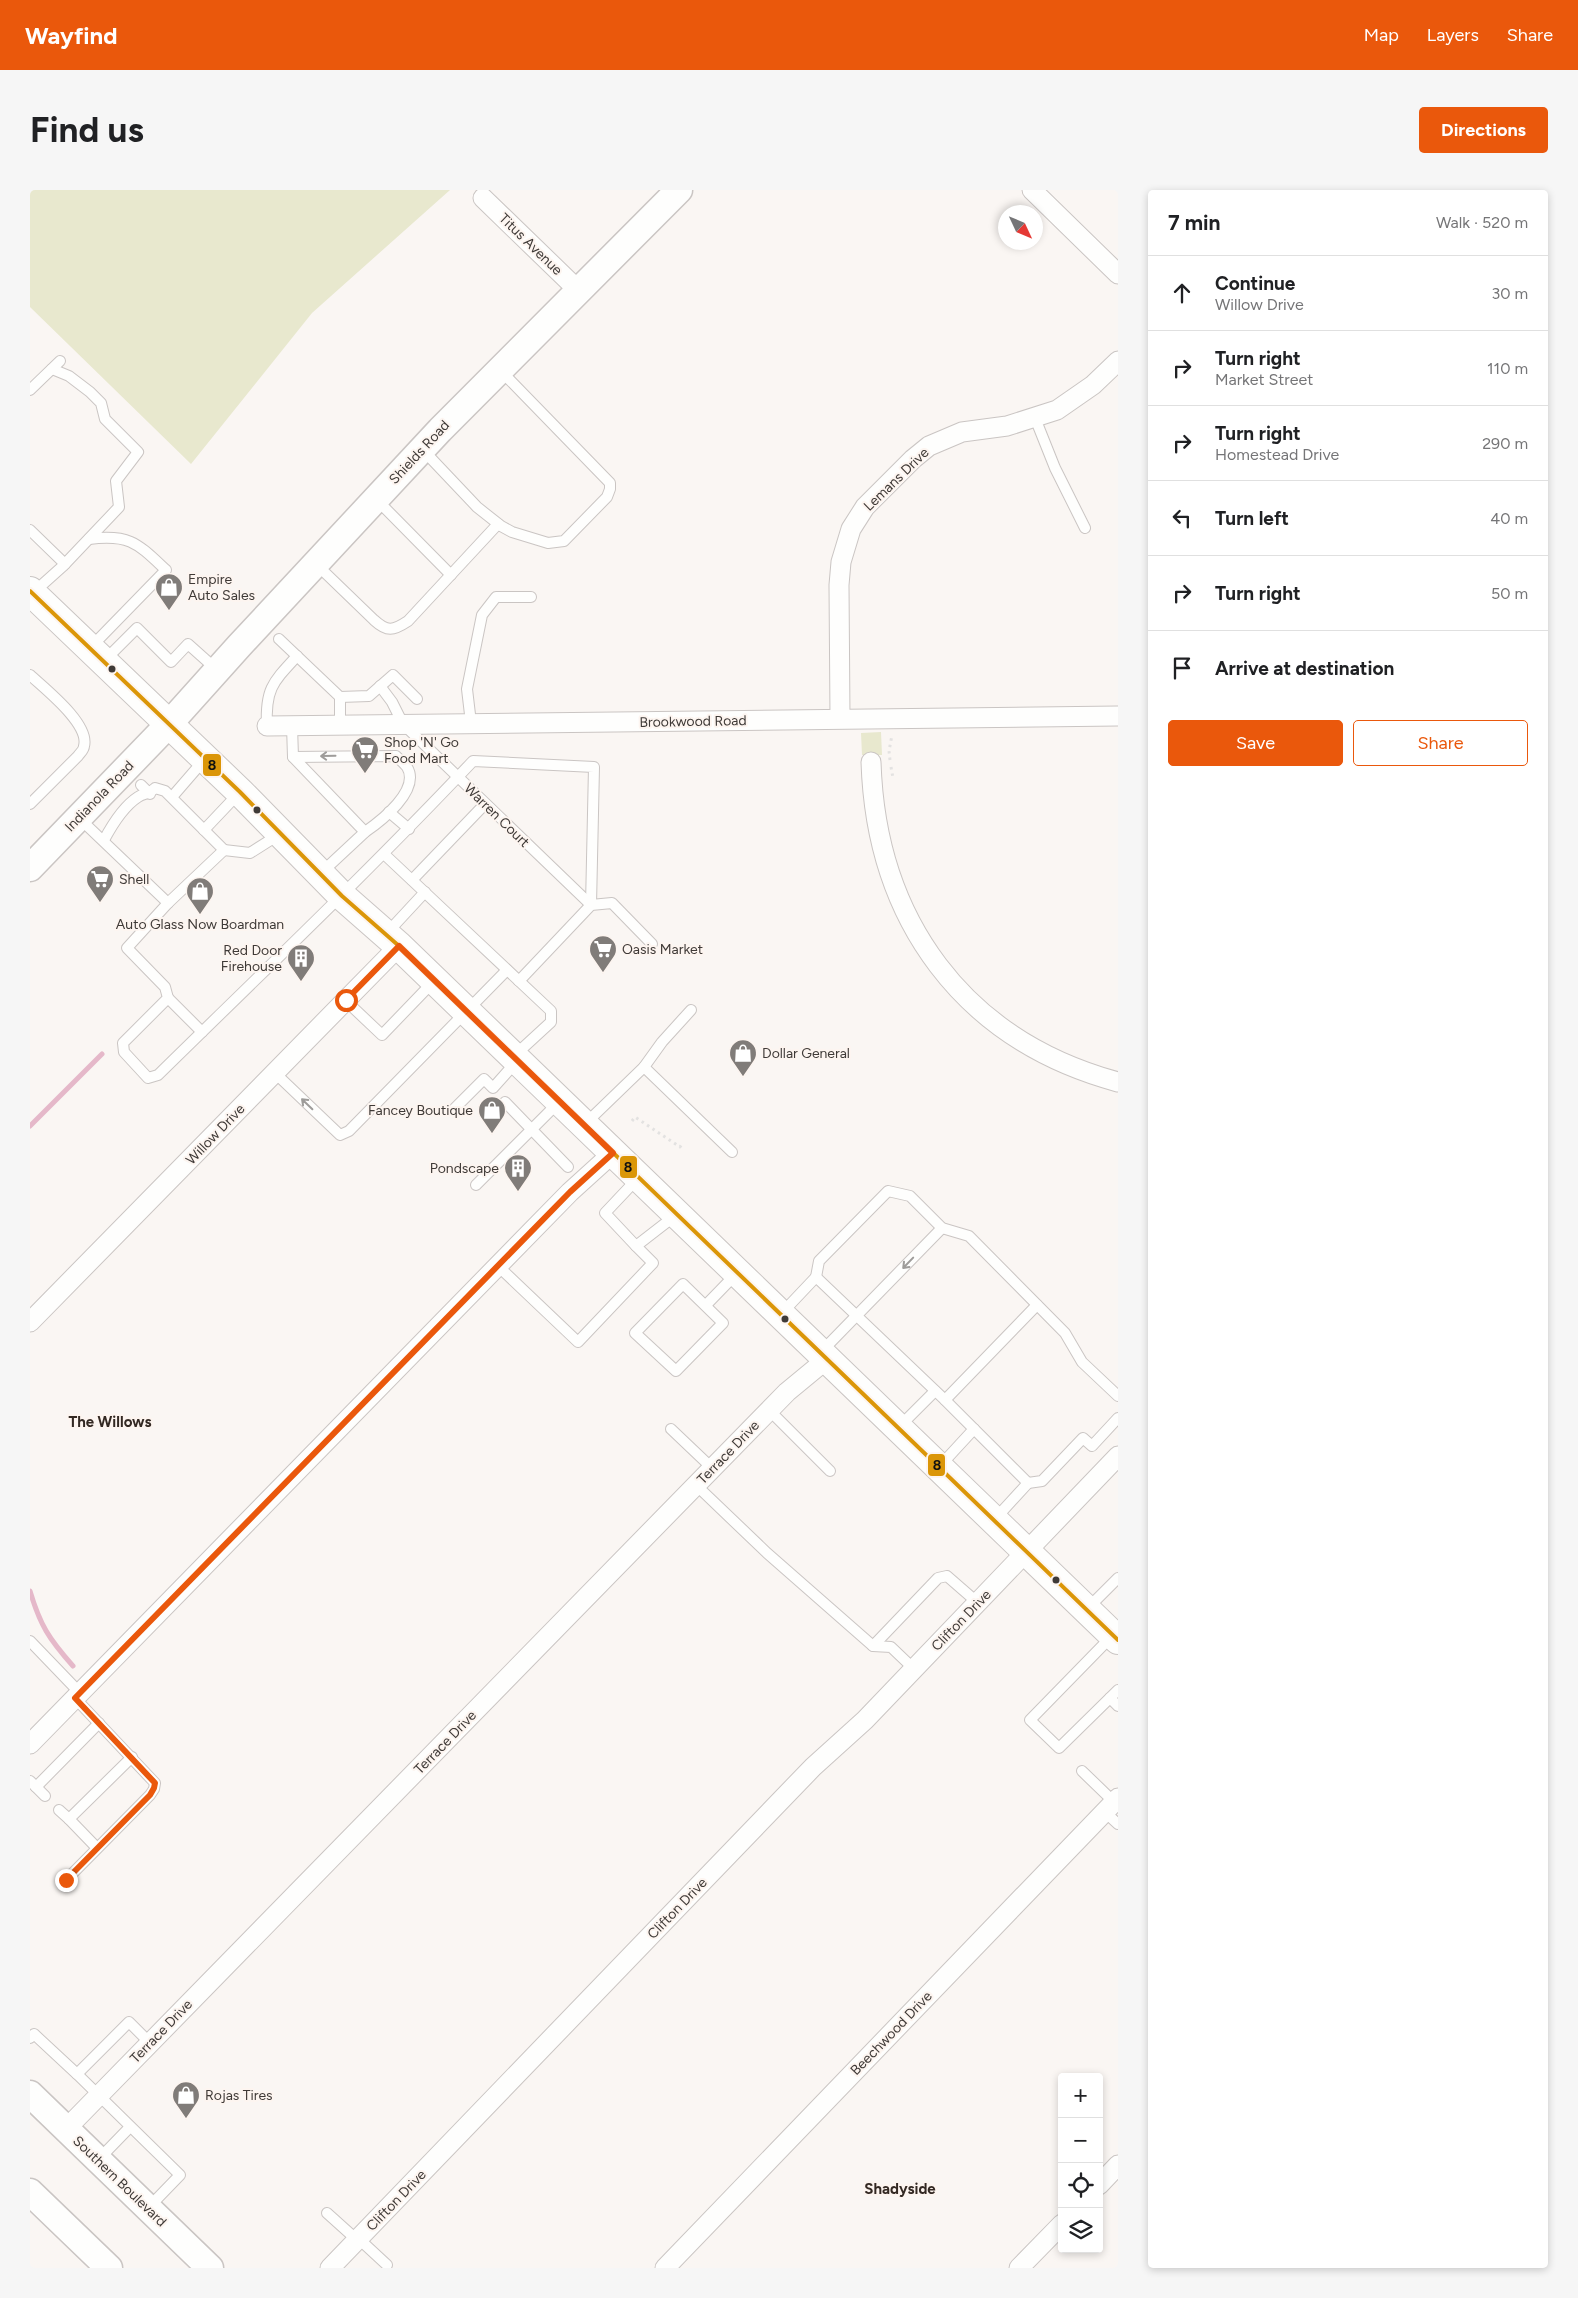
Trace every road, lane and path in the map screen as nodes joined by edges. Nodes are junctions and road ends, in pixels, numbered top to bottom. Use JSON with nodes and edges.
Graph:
{"nodes":[{"id":1,"x":679,"y":190,"type":"edge"},
{"id":2,"x":1032,"y":190,"type":"edge"},
{"id":3,"x":483,"y":198,"type":"dead end"},
{"id":4,"x":1118,"y":274,"type":"edge"},
{"id":5,"x":579,"y":291,"type":"junction"},
{"id":6,"x":60,"y":361,"type":"dead end"},
{"id":7,"x":1118,"y":361,"type":"edge"},
{"id":8,"x":52,"y":368,"type":"junction"},
{"id":9,"x":500,"y":370,"type":"junction"},
{"id":10,"x":30,"y":390,"type":"edge"},
{"id":11,"x":1036,"y":418,"type":"junction"},
{"id":12,"x":422,"y":449,"type":"junction"},
{"id":13,"x":375,"y":499,"type":"junction"},
{"id":14,"x":498,"y":524,"type":"junction"},
{"id":15,"x":1085,"y":528,"type":"dead end"},
{"id":16,"x":30,"y":530,"type":"edge"},
{"id":17,"x":89,"y":539,"type":"junction"},
{"id":18,"x":315,"y":563,"type":"junction"},
{"id":19,"x":65,"y":564,"type":"junction"},
{"id":20,"x":451,"y":575,"type":"junction"},
{"id":21,"x":31,"y":594,"type":"edge"},
{"id":22,"x":531,"y":598,"type":"dead end"},
{"id":23,"x":279,"y":639,"type":"dead end"},
{"id":24,"x":97,"y":655,"type":"junction"},
{"id":25,"x":297,"y":656,"type":"junction"},
{"id":26,"x":217,"y":670,"type":"junction"},
{"id":27,"x":30,"y":675,"type":"edge"},
{"id":28,"x":380,"y":686,"type":"junction"},
{"id":29,"x":340,"y":697,"type":"junction"},
{"id":30,"x":417,"y":699,"type":"dead end"},
{"id":31,"x":1118,"y":716,"type":"edge"},
{"id":32,"x":840,"y":718,"type":"junction"},
{"id":33,"x":894,"y":718,"type":"junction"},
{"id":34,"x":470,"y":723,"type":"junction"},
{"id":35,"x":169,"y":724,"type":"junction"},
{"id":36,"x":403,"y":724,"type":"junction"},
{"id":37,"x":340,"y":725,"type":"junction"},
{"id":38,"x":267,"y":726,"type":"joint"},
{"id":39,"x":292,"y":726,"type":"junction"},
{"id":40,"x":294,"y":757,"type":"junction"},
{"id":41,"x":205,"y":759,"type":"junction"},
{"id":42,"x":871,"y":762,"type":"dead end"},
{"id":43,"x":458,"y":777,"type":"junction"},
{"id":44,"x":893,"y":778,"type":"dead end"},
{"id":45,"x":140,"y":785,"type":"dead end"},
{"id":46,"x":240,"y":792,"type":"junction"},
{"id":47,"x":150,"y":794,"type":"junction"},
{"id":48,"x":172,"y":797,"type":"junction"},
{"id":49,"x":30,"y":804,"type":"edge"},
{"id":50,"x":485,"y":804,"type":"junction"},
{"id":51,"x":389,"y":812,"type":"junction"},
{"id":52,"x":78,"y":817,"type":"junction"},
{"id":53,"x":409,"y":829,"type":"junction"},
{"id":54,"x":204,"y":830,"type":"junction"},
{"id":55,"x":365,"y":832,"type":"junction"},
{"id":56,"x":281,"y":834,"type":"junction"},
{"id":57,"x":104,"y":840,"type":"junction"},
{"id":58,"x":224,"y":850,"type":"junction"},
{"id":59,"x":384,"y":854,"type":"junction"},
{"id":60,"x":30,"y":868,"type":"edge"},
{"id":61,"x":320,"y":874,"type":"junction"},
{"id":62,"x":412,"y":880,"type":"junction"},
{"id":63,"x":425,"y":892,"type":"junction"},
{"id":64,"x":342,"y":896,"type":"junction"},
{"id":65,"x":168,"y":903,"type":"junction"},
{"id":66,"x":591,"y":905,"type":"junction"},
{"id":67,"x":392,"y":940,"type":"junction"},
{"id":68,"x":652,"y":944,"type":"dead end"},
{"id":69,"x":507,"y":970,"type":"junction"},
{"id":70,"x":435,"y":981,"type":"junction"},
{"id":71,"x":519,"y":981,"type":"junction"},
{"id":72,"x":168,"y":998,"type":"junction"},
{"id":73,"x":346,"y":1000,"type":"junction"},
{"id":74,"x":691,"y":1010,"type":"dead end"},
{"id":75,"x":467,"y":1012,"type":"junction"},
{"id":76,"x":202,"y":1032,"type":"junction"},
{"id":77,"x":516,"y":1059,"type":"junction"},
{"id":78,"x":644,"y":1067,"type":"junction"},
{"id":79,"x":275,"y":1073,"type":"junction"},
{"id":80,"x":1118,"y":1082,"type":"edge"},
{"id":81,"x":560,"y":1101,"type":"junction"},
{"id":82,"x":504,"y":1102,"type":"dead end"},
{"id":83,"x":453,"y":1110,"type":"dead end"},
{"id":84,"x":632,"y":1121,"type":"dead end"},
{"id":85,"x":584,"y":1124,"type":"junction"},
{"id":86,"x":531,"y":1130,"type":"junction"},
{"id":87,"x":682,"y":1144,"type":"dead end"},
{"id":88,"x":732,"y":1152,"type":"dead end"},
{"id":89,"x":613,"y":1153,"type":"junction"},
{"id":90,"x":568,"y":1167,"type":"dead end"},
{"id":91,"x":639,"y":1177,"type":"junction"},
{"id":92,"x":476,"y":1185,"type":"dead end"},
{"id":93,"x":677,"y":1214,"type":"junction"},
{"id":94,"x":942,"y":1228,"type":"junction"},
{"id":95,"x":636,"y":1246,"type":"junction"},
{"id":96,"x":498,"y":1266,"type":"junction"},
{"id":97,"x":737,"y":1273,"type":"junction"},
{"id":98,"x":816,"y":1277,"type":"junction"},
{"id":99,"x":706,"y":1305,"type":"junction"},
{"id":100,"x":1037,"y":1305,"type":"junction"},
{"id":101,"x":780,"y":1314,"type":"junction"},
{"id":102,"x":856,"y":1316,"type":"junction"},
{"id":103,"x":30,"y":1322,"type":"edge"},
{"id":104,"x":824,"y":1356,"type":"junction"},
{"id":105,"x":935,"y":1391,"type":"junction"},
{"id":106,"x":1118,"y":1396,"type":"edge"},
{"id":107,"x":945,"y":1400,"type":"junction"},
{"id":108,"x":769,"y":1410,"type":"junction"},
{"id":109,"x":1118,"y":1418,"type":"edge"},
{"id":110,"x":898,"y":1428,"type":"junction"},
{"id":111,"x":672,"y":1429,"type":"dead end"},
{"id":112,"x":974,"y":1429,"type":"junction"},
{"id":113,"x":1118,"y":1456,"type":"edge"},
{"id":114,"x":939,"y":1467,"type":"junction"},
{"id":115,"x":712,"y":1468,"type":"junction"},
{"id":116,"x":830,"y":1471,"type":"dead end"},
{"id":117,"x":1028,"y":1483,"type":"junction"},
{"id":118,"x":696,"y":1485,"type":"junction"},
{"id":119,"x":994,"y":1520,"type":"junction"},
{"id":120,"x":1027,"y":1552,"type":"junction"},
{"id":121,"x":1118,"y":1578,"type":"edge"},
{"id":122,"x":978,"y":1603,"type":"junction"},
{"id":123,"x":1086,"y":1610,"type":"junction"},
{"id":124,"x":1115,"y":1638,"type":"edge"},
{"id":125,"x":30,"y":1641,"type":"edge"},
{"id":126,"x":874,"y":1646,"type":"junction"},
{"id":127,"x":914,"y":1669,"type":"junction"},
{"id":128,"x":1118,"y":1690,"type":"edge"},
{"id":129,"x":78,"y":1695,"type":"junction"},
{"id":130,"x":1110,"y":1698,"type":"junction"},
{"id":131,"x":1118,"y":1706,"type":"edge"},
{"id":132,"x":99,"y":1723,"type":"junction"},
{"id":133,"x":30,"y":1744,"type":"edge"},
{"id":134,"x":132,"y":1757,"type":"junction"},
{"id":135,"x":1082,"y":1771,"type":"dead end"},
{"id":136,"x":33,"y":1784,"type":"edge"},
{"id":137,"x":45,"y":1796,"type":"dead end"},
{"id":138,"x":1114,"y":1809,"type":"edge"},
{"id":139,"x":59,"y":1810,"type":"dead end"},
{"id":140,"x":69,"y":1819,"type":"junction"},
{"id":141,"x":98,"y":1848,"type":"junction"},
{"id":142,"x":66,"y":1880,"type":"dead end"},
{"id":143,"x":30,"y":2038,"type":"edge"},
{"id":144,"x":150,"y":2043,"type":"junction"},
{"id":145,"x":77,"y":2074,"type":"junction"},
{"id":146,"x":30,"y":2094,"type":"edge"},
{"id":147,"x":98,"y":2096,"type":"junction"},
{"id":148,"x":130,"y":2127,"type":"junction"},
{"id":149,"x":66,"y":2129,"type":"junction"},
{"id":150,"x":98,"y":2160,"type":"junction"},
{"id":151,"x":1118,"y":2165,"type":"edge"},
{"id":152,"x":1103,"y":2181,"type":"edge"},
{"id":153,"x":30,"y":2192,"type":"edge"},
{"id":154,"x":148,"y":2208,"type":"junction"},
{"id":155,"x":327,"y":2212,"type":"dead end"},
{"id":156,"x":1058,"y":2228,"type":"edge"},
{"id":157,"x":358,"y":2240,"type":"junction"},
{"id":158,"x":387,"y":2265,"type":"dead end"},
{"id":159,"x":109,"y":2268,"type":"edge"},
{"id":160,"x":210,"y":2268,"type":"edge"},
{"id":161,"x":330,"y":2268,"type":"edge"},
{"id":162,"x":664,"y":2268,"type":"edge"},
{"id":163,"x":1019,"y":2268,"type":"edge"}],
"edges":[{"from":1,"to":5,"type":"main road","name":"Shields Road"},
{"from":2,"to":4,"type":"street"},
{"from":3,"to":5,"type":"street","name":"Titus Avenue"},
{"from":5,"to":9,"type":"main road","name":"Shields Road"},
{"from":6,"to":8,"type":"lane"},
{"from":7,"to":11,"type":"street","name":"Lemans Drive"},
{"from":8,"to":10,"type":"lane"},
{"from":8,"to":17,"type":"lane"},
{"from":9,"to":12,"type":"main road","name":"Shields Road"},
{"from":9,"to":14,"type":"lane"},
{"from":11,"to":15,"type":"lane"},
{"from":11,"to":32,"type":"street","name":"Lemans Drive"},
{"from":12,"to":13,"type":"main road","name":"Shields Road"},
{"from":12,"to":14,"type":"lane"},
{"from":13,"to":18,"type":"main road","name":"Shields Road"},
{"from":13,"to":20,"type":"lane"},
{"from":14,"to":20,"type":"lane"},
{"from":16,"to":19,"type":"lane"},
{"from":17,"to":19,"type":"lane"},
{"from":17,"to":24,"type":"lane"},
{"from":18,"to":20,"type":"lane"},
{"from":18,"to":26,"type":"main road","name":"Shields Road"},
{"from":19,"to":21,"type":"lane"},
{"from":21,"to":24,"type":"main road"},
{"from":22,"to":34,"type":"lane"},
{"from":23,"to":25,"type":"lane"},
{"from":24,"to":26,"type":"lane"},
{"from":24,"to":35,"type":"main road"},
{"from":25,"to":29,"type":"lane"},
{"from":25,"to":38,"type":"lane"},
{"from":26,"to":35,"type":"main road","name":"Shields Road"},
{"from":27,"to":49,"type":"lane"},
{"from":28,"to":29,"type":"lane"},
{"from":28,"to":30,"type":"lane"},
{"from":28,"to":36,"type":"lane","name":"Warren Court"},
{"from":29,"to":37,"type":"lane"},
{"from":31,"to":33,"type":"street","name":"Brookwood Road"},
{"from":32,"to":33,"type":"street","name":"Brookwood Road"},
{"from":32,"to":34,"type":"street","name":"Brookwood Road"},
{"from":33,"to":44,"type":"path"},
{"from":34,"to":36,"type":"street","name":"Brookwood Road"},
{"from":35,"to":41,"type":"main road"},
{"from":35,"to":52,"type":"main road","name":"Indianola Road"},
{"from":36,"to":37,"type":"street","name":"Brookwood Road"},
{"from":36,"to":43,"type":"lane","name":"Warren Court"},
{"from":37,"to":39,"type":"street","name":"Brookwood Road"},
{"from":38,"to":39,"type":"street","name":"Brookwood Road"},
{"from":39,"to":40,"type":"lane"},
{"from":51,"to":40,"type":"lane","one_way":true},
{"from":40,"to":55,"type":"lane"},
{"from":41,"to":46,"type":"main road"},
{"from":41,"to":48,"type":"lane"},
{"from":42,"to":80,"type":"street"},
{"from":43,"to":50,"type":"lane","name":"Warren Court"},
{"from":43,"to":53,"type":"lane"},
{"from":43,"to":66,"type":"lane"},
{"from":45,"to":47,"type":"lane"},
{"from":46,"to":54,"type":"lane"},
{"from":46,"to":56,"type":"main road"},
{"from":47,"to":48,"type":"lane"},
{"from":47,"to":57,"type":"lane"},
{"from":48,"to":54,"type":"lane"},
{"from":50,"to":62,"type":"lane"},
{"from":50,"to":66,"type":"lane","name":"Warren Court"},
{"from":51,"to":53,"type":"lane"},
{"from":51,"to":55,"type":"lane"},
{"from":52,"to":57,"type":"lane"},
{"from":52,"to":60,"type":"main road","name":"Indianola Road"},
{"from":53,"to":59,"type":"lane"},
{"from":54,"to":58,"type":"lane"},
{"from":55,"to":61,"type":"lane"},
{"from":56,"to":58,"type":"lane"},
{"from":56,"to":61,"type":"main road"},
{"from":57,"to":65,"type":"lane"},
{"from":58,"to":65,"type":"lane"},
{"from":59,"to":62,"type":"lane"},
{"from":59,"to":64,"type":"lane"},
{"from":61,"to":64,"type":"main road"},
{"from":62,"to":63,"type":"lane"},
{"from":63,"to":67,"type":"lane"},
{"from":63,"to":69,"type":"lane"},
{"from":64,"to":67,"type":"main road"},
{"from":64,"to":76,"type":"lane"},
{"from":65,"to":72,"type":"lane"},
{"from":66,"to":68,"type":"lane"},
{"from":66,"to":71,"type":"lane"},
{"from":67,"to":70,"type":"main road"},
{"from":67,"to":73,"type":"street","name":"Willow Drive"},
{"from":69,"to":71,"type":"lane"},
{"from":69,"to":75,"type":"lane"},
{"from":70,"to":73,"type":"lane"},
{"from":70,"to":75,"type":"main road"},
{"from":71,"to":77,"type":"lane"},
{"from":72,"to":76,"type":"lane"},
{"from":72,"to":76,"type":"lane"},
{"from":73,"to":79,"type":"street","name":"Willow Drive"},
{"from":74,"to":78,"type":"lane"},
{"from":75,"to":77,"type":"main road"},
{"from":75,"to":79,"type":"lane","one_way":true},
{"from":77,"to":81,"type":"main road"},
{"from":77,"to":83,"type":"lane"},
{"from":78,"to":85,"type":"lane"},
{"from":78,"to":88,"type":"lane"},
{"from":79,"to":103,"type":"street","name":"Willow Drive"},
{"from":81,"to":85,"type":"main road"},
{"from":81,"to":86,"type":"lane"},
{"from":82,"to":86,"type":"lane"},
{"from":84,"to":87,"type":"path"},
{"from":85,"to":89,"type":"main road"},
{"from":86,"to":90,"type":"lane"},
{"from":86,"to":92,"type":"lane"},
{"from":89,"to":91,"type":"main road"},
{"from":89,"to":96,"type":"street"},
{"from":91,"to":93,"type":"main road"},
{"from":91,"to":95,"type":"lane"},
{"from":93,"to":95,"type":"lane"},
{"from":93,"to":97,"type":"main road"},
{"from":94,"to":98,"type":"lane"},
{"from":94,"to":100,"type":"lane"},
{"from":94,"to":102,"type":"lane","one_way":true},
{"from":95,"to":96,"type":"lane"},
{"from":96,"to":129,"type":"street"},
{"from":97,"to":99,"type":"lane"},
{"from":97,"to":101,"type":"main road"},
{"from":98,"to":101,"type":"lane"},
{"from":98,"to":102,"type":"lane"},
{"from":99,"to":99,"type":"lane"},
{"from":100,"to":106,"type":"lane"},
{"from":100,"to":107,"type":"lane"},
{"from":101,"to":104,"type":"main road"},
{"from":102,"to":104,"type":"lane"},
{"from":102,"to":105,"type":"lane"},
{"from":104,"to":108,"type":"street","name":"Terrace Drive"},
{"from":104,"to":110,"type":"main road"},
{"from":105,"to":107,"type":"lane"},
{"from":105,"to":110,"type":"lane"},
{"from":107,"to":112,"type":"lane"},
{"from":108,"to":115,"type":"street","name":"Terrace Drive"},
{"from":108,"to":116,"type":"lane"},
{"from":109,"to":117,"type":"lane"},
{"from":110,"to":114,"type":"main road"},
{"from":111,"to":115,"type":"lane"},
{"from":112,"to":114,"type":"lane"},
{"from":112,"to":117,"type":"lane"},
{"from":113,"to":120,"type":"street","name":"Clifton Drive"},
{"from":114,"to":119,"type":"main road"},
{"from":115,"to":118,"type":"street","name":"Terrace Drive"},
{"from":117,"to":119,"type":"lane"},
{"from":118,"to":126,"type":"lane"},
{"from":118,"to":144,"type":"street","name":"Terrace Drive"},
{"from":119,"to":120,"type":"main road"},
{"from":120,"to":122,"type":"street","name":"Clifton Drive"},
{"from":120,"to":123,"type":"main road"},
{"from":121,"to":123,"type":"lane"},
{"from":122,"to":126,"type":"lane"},
{"from":122,"to":127,"type":"street","name":"Clifton Drive"},
{"from":123,"to":124,"type":"main road"},
{"from":124,"to":130,"type":"lane"},
{"from":125,"to":129,"type":"lane"},
{"from":126,"to":127,"type":"lane"},
{"from":127,"to":157,"type":"street","name":"Clifton Drive"},
{"from":128,"to":130,"type":"lane"},
{"from":129,"to":132,"type":"lane"},
{"from":129,"to":133,"type":"street"},
{"from":130,"to":131,"type":"lane"},
{"from":132,"to":134,"type":"lane"},
{"from":132,"to":136,"type":"lane"},
{"from":134,"to":140,"type":"lane"},
{"from":134,"to":141,"type":"lane"},
{"from":135,"to":138,"type":"lane"},
{"from":136,"to":137,"type":"lane"},
{"from":138,"to":162,"type":"street","name":"Beechwood Drive"},
{"from":139,"to":140,"type":"lane"},
{"from":140,"to":141,"type":"lane"},
{"from":141,"to":142,"type":"lane"},
{"from":143,"to":145,"type":"lane"},
{"from":144,"to":145,"type":"lane"},
{"from":144,"to":147,"type":"street","name":"Terrace Drive"},
{"from":145,"to":147,"type":"lane"},
{"from":146,"to":149,"type":"main road","name":"Southern Boulevard"},
{"from":147,"to":148,"type":"lane"},
{"from":147,"to":149,"type":"street","name":"Terrace Drive"},
{"from":148,"to":150,"type":"lane"},
{"from":148,"to":154,"type":"lane"},
{"from":149,"to":150,"type":"main road","name":"Southern Boulevard"},
{"from":150,"to":154,"type":"main road","name":"Southern Boulevard"},
{"from":151,"to":152,"type":"street"},
{"from":153,"to":159,"type":"main road"},
{"from":154,"to":160,"type":"main road","name":"Southern Boulevard"},
{"from":155,"to":157,"type":"lane"},
{"from":156,"to":163,"type":"street"},
{"from":157,"to":158,"type":"lane"},
{"from":157,"to":161,"type":"street","name":"Clifton Drive"}]}
